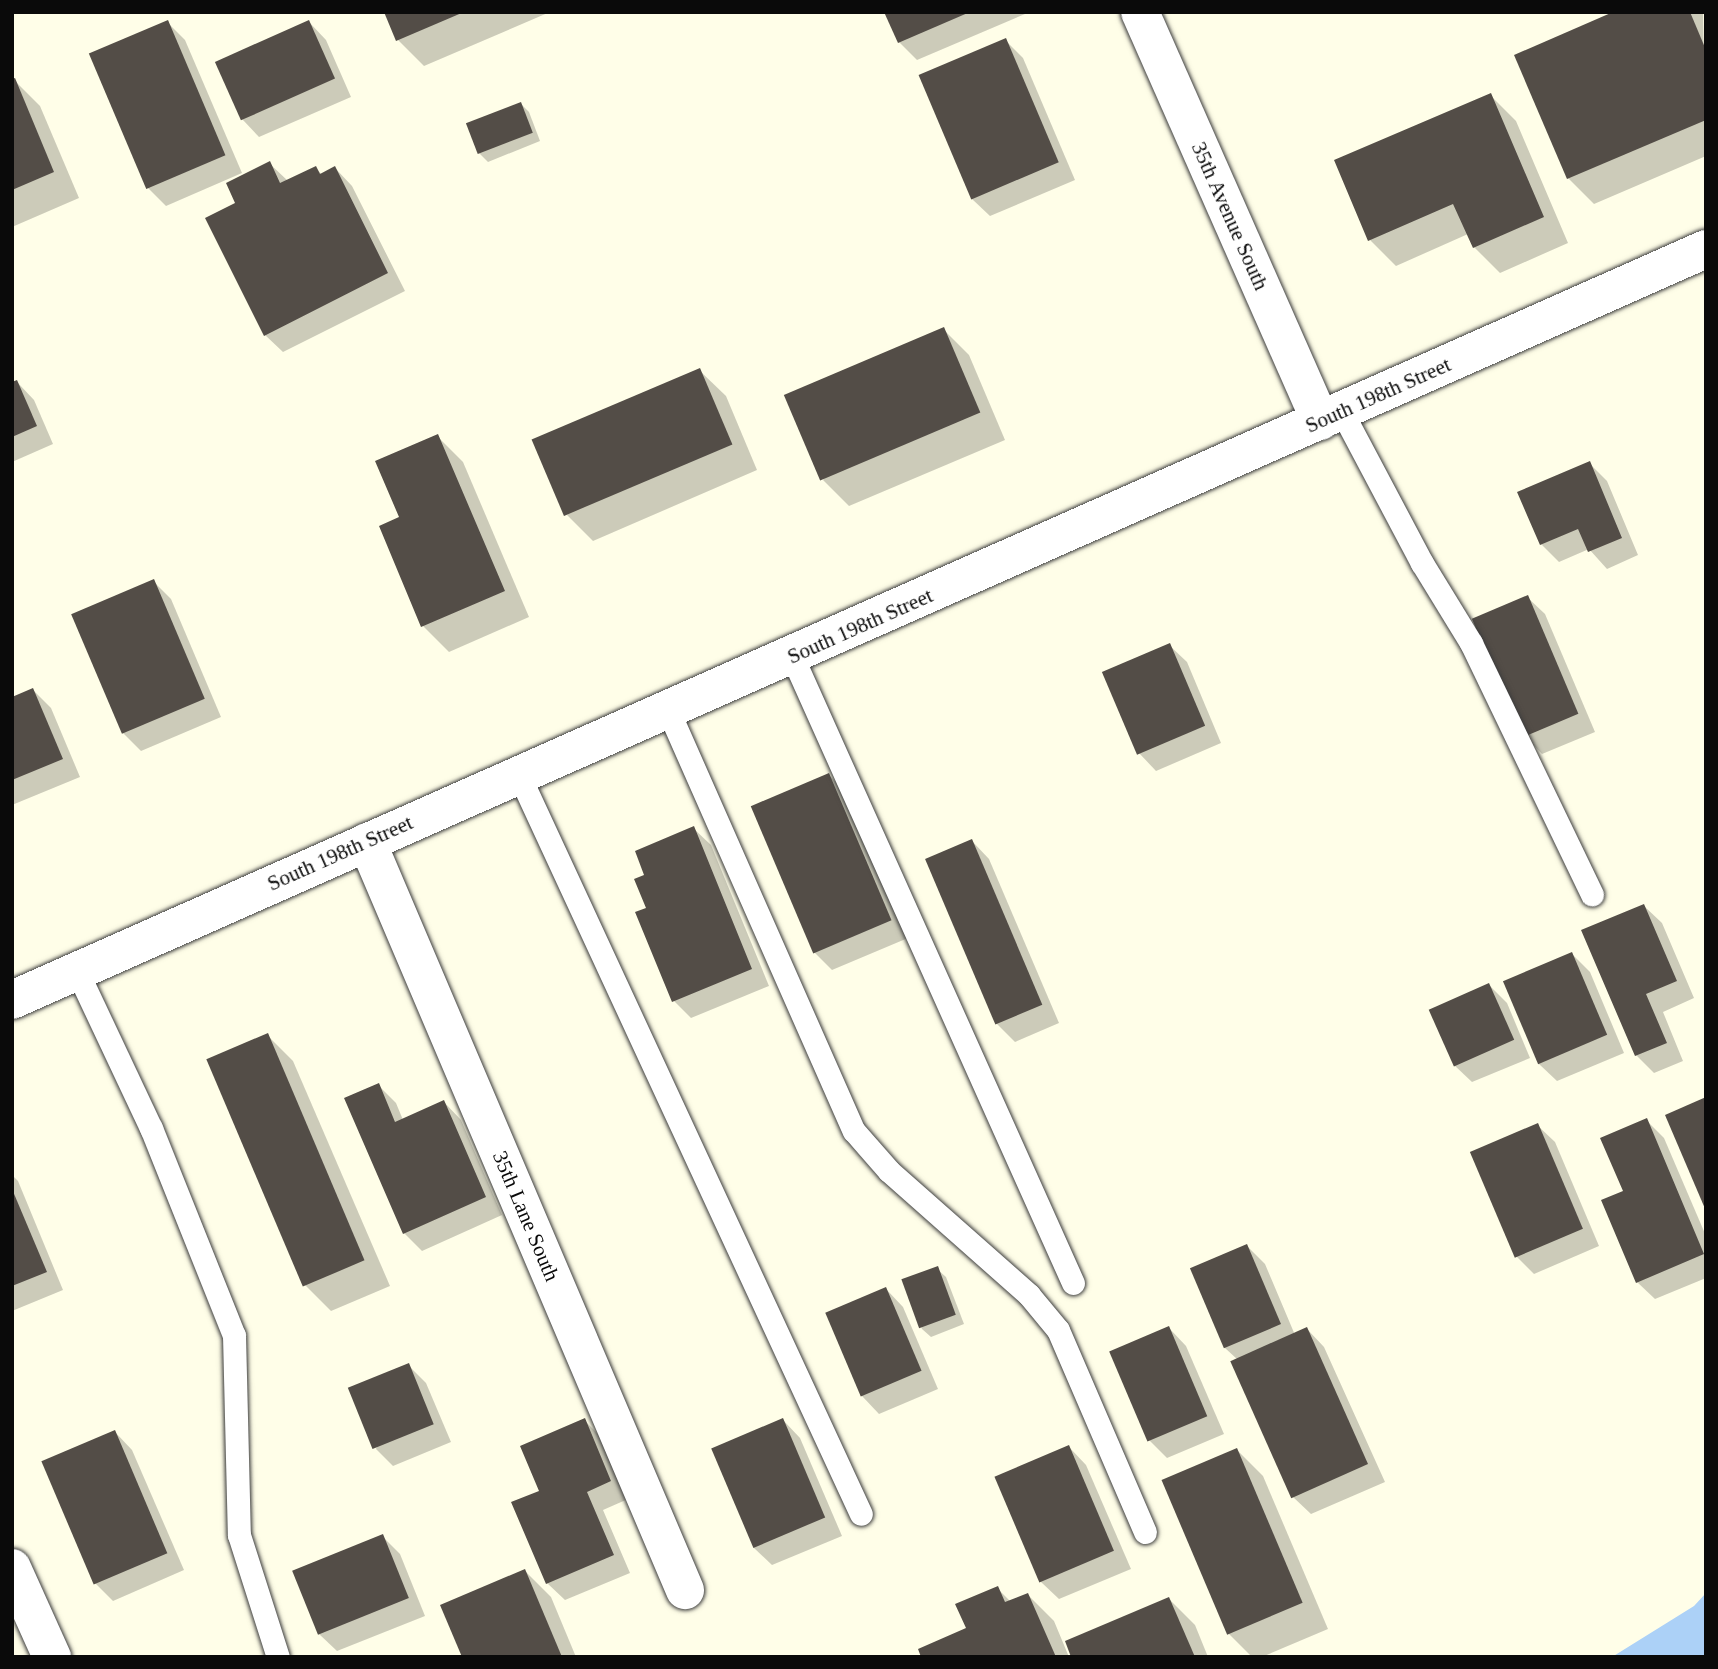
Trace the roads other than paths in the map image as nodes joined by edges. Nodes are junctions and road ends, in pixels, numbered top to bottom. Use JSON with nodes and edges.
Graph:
{"nodes":[{"id":1,"x":1140,"y":12,"type":"edge"},
{"id":2,"x":1706,"y":248,"type":"edge"},
{"id":3,"x":1331,"y":416,"type":"junction"},
{"id":4,"x":792,"y":656,"type":"junction"},
{"id":5,"x":668,"y":710,"type":"junction"},
{"id":6,"x":519,"y":775,"type":"junction"},
{"id":7,"x":367,"y":842,"type":"junction"},
{"id":8,"x":1592,"y":894,"type":"dead end"},
{"id":9,"x":77,"y":971,"type":"junction"},
{"id":10,"x":12,"y":1000,"type":"edge"},
{"id":11,"x":1073,"y":1283,"type":"dead end"},
{"id":12,"x":861,"y":1514,"type":"dead end"},
{"id":13,"x":1145,"y":1532,"type":"dead end"},
{"id":14,"x":12,"y":1567,"type":"edge"},
{"id":15,"x":685,"y":1590,"type":"dead end"},
{"id":16,"x":52,"y":1657,"type":"edge"},
{"id":17,"x":278,"y":1657,"type":"edge"}],
"edges":[{"from":1,"to":3,"type":"street","name":"35th Avenue South"},
{"from":2,"to":3,"type":"street","name":"South 198th Street"},
{"from":3,"to":4,"type":"street","name":"South 198th Street"},
{"from":3,"to":8,"type":"lane"},
{"from":4,"to":5,"type":"street","name":"South 198th Street"},
{"from":4,"to":11,"type":"lane"},
{"from":5,"to":6,"type":"street","name":"South 198th Street"},
{"from":5,"to":13,"type":"lane"},
{"from":6,"to":7,"type":"street","name":"South 198th Street"},
{"from":6,"to":12,"type":"lane"},
{"from":7,"to":9,"type":"street","name":"South 198th Street"},
{"from":7,"to":15,"type":"street","name":"35th Lane South"},
{"from":9,"to":10,"type":"street","name":"South 198th Street"},
{"from":9,"to":17,"type":"lane"},
{"from":14,"to":16,"type":"street"}]}
